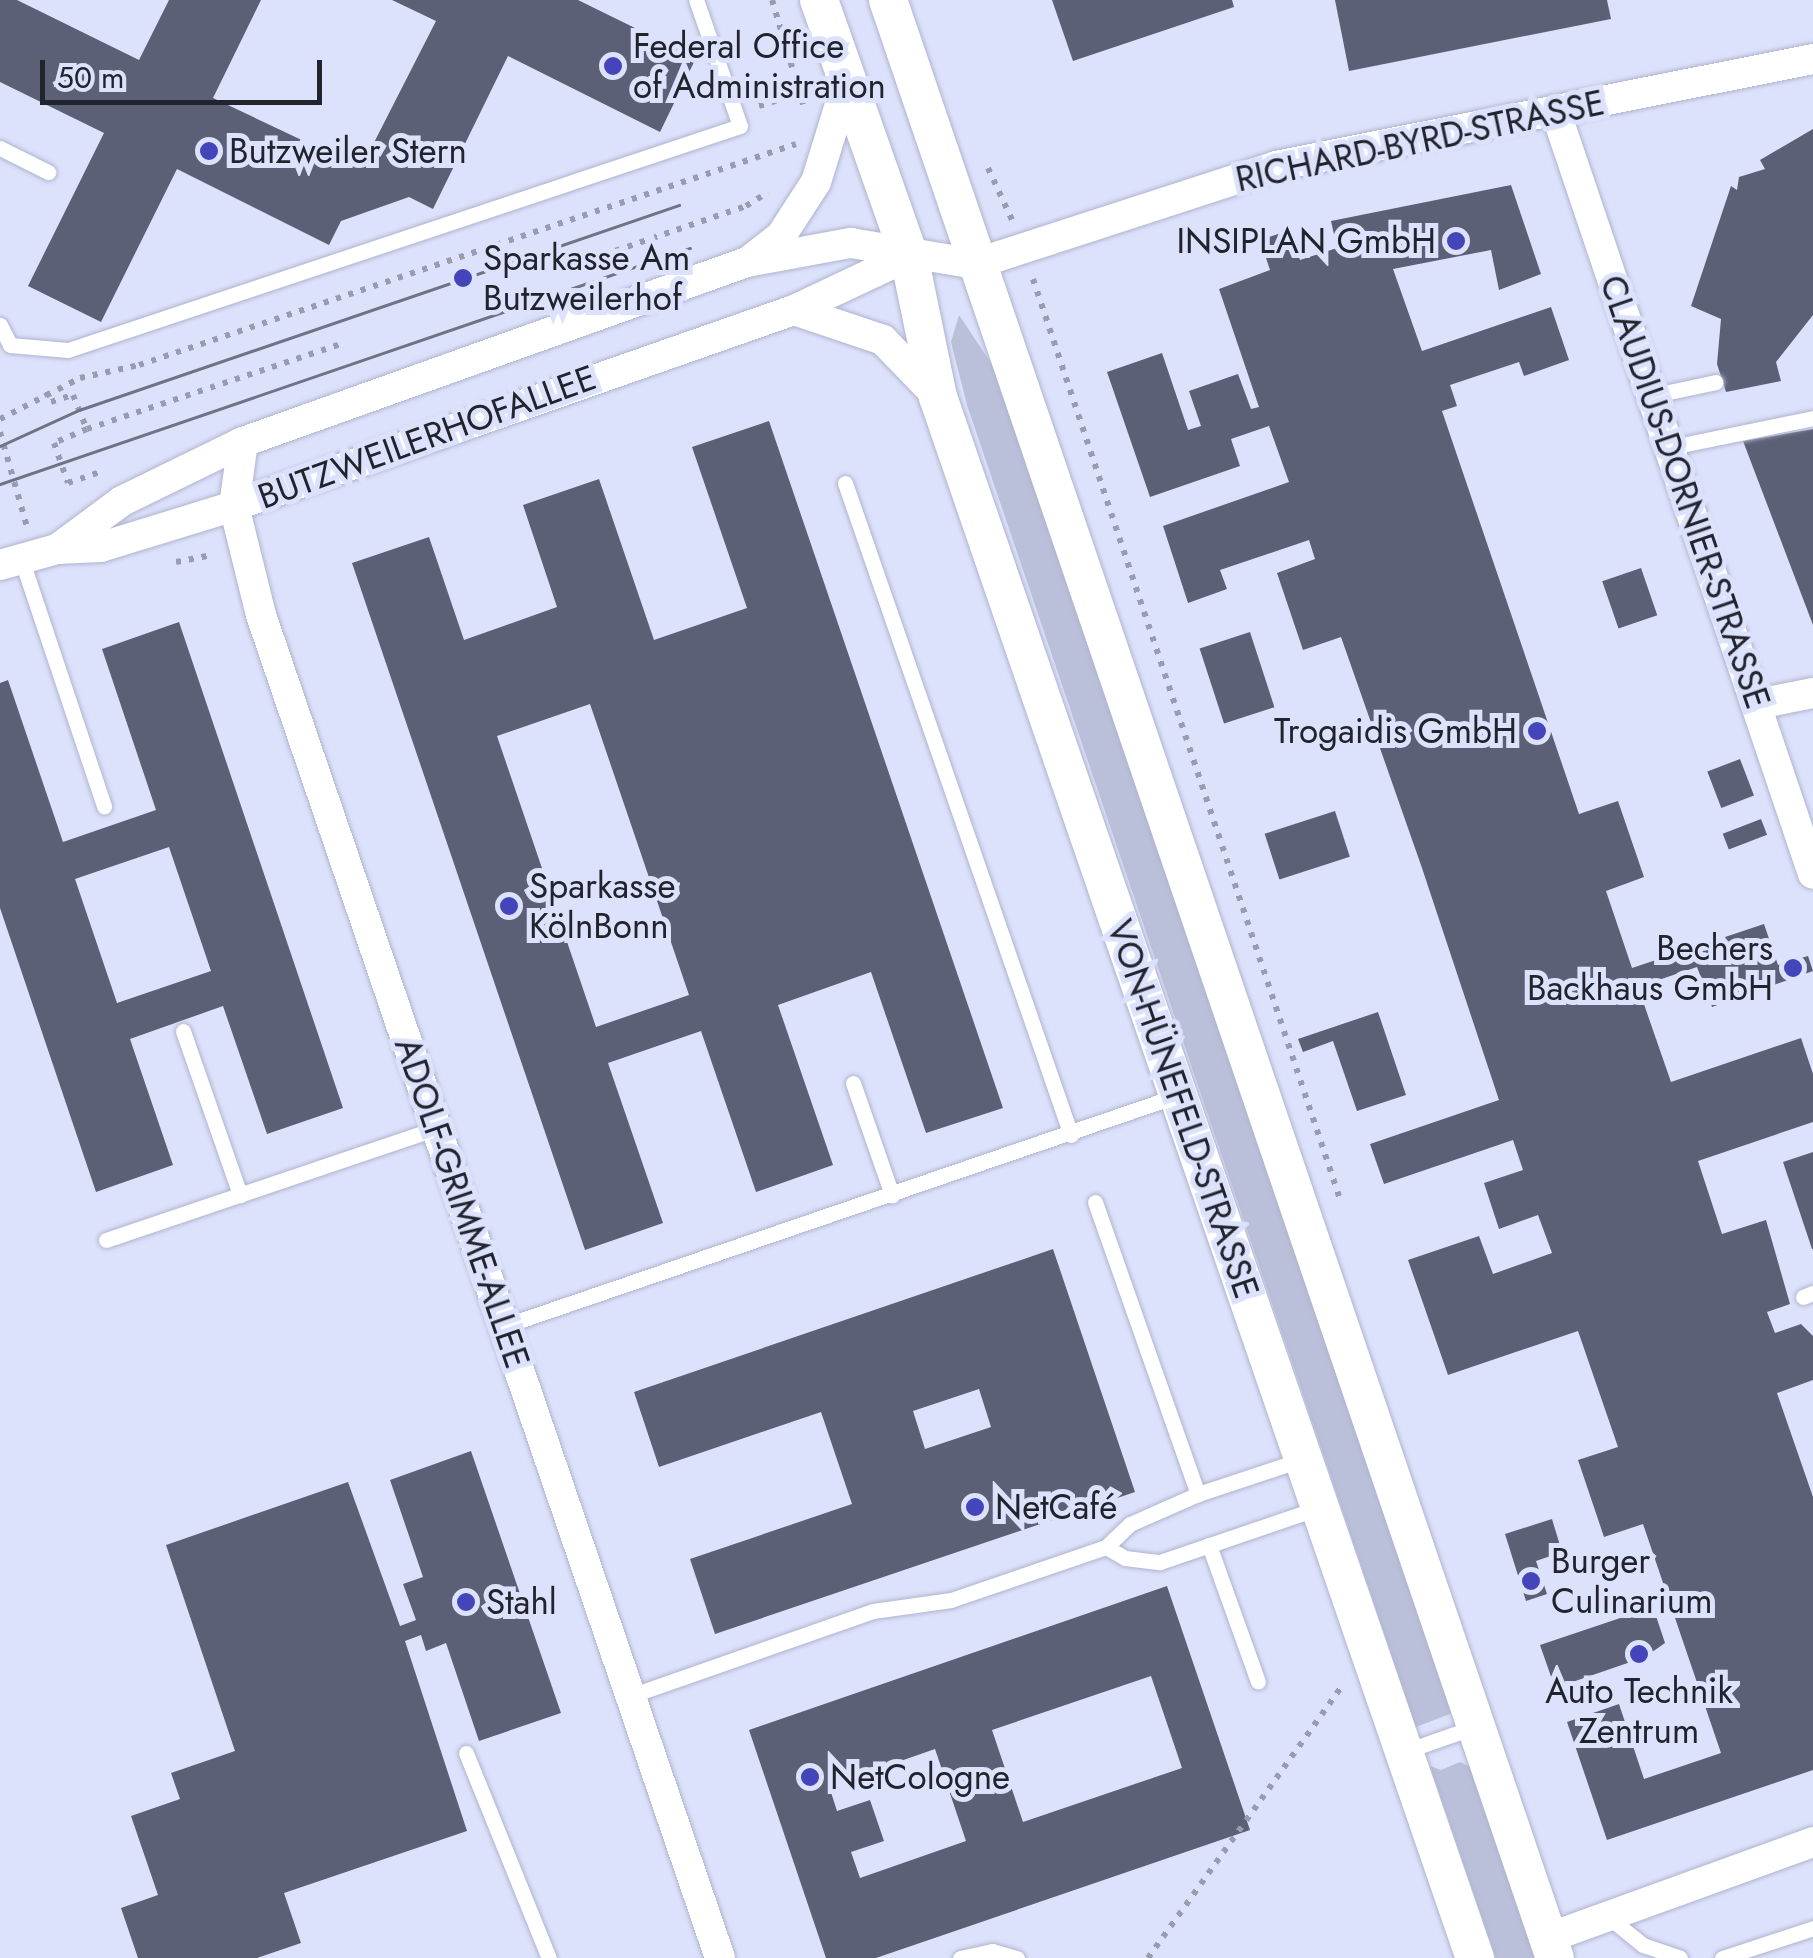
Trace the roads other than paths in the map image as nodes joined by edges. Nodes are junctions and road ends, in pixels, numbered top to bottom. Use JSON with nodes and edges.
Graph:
{"nodes":[{"id":1,"x":696,"y":0,"type":"edge"},
{"id":2,"x":819,"y":0,"type":"edge"},
{"id":3,"x":888,"y":0,"type":"edge"},
{"id":4,"x":1813,"y":59,"type":"edge"},
{"id":5,"x":846,"y":84,"type":"junction"},
{"id":6,"x":1555,"y":110,"type":"junction"},
{"id":7,"x":0,"y":148,"type":"edge"},
{"id":8,"x":48,"y":172,"type":"dead end"},
{"id":9,"x":909,"y":256,"type":"junction"},
{"id":10,"x":747,"y":262,"type":"junction"},
{"id":11,"x":975,"y":264,"type":"junction"},
{"id":12,"x":794,"y":310,"type":"junction"},
{"id":13,"x":0,"y":325,"type":"edge"},
{"id":14,"x":1716,"y":382,"type":"dead end"},
{"id":15,"x":1650,"y":396,"type":"junction"},
{"id":16,"x":938,"y":397,"type":"junction"},
{"id":17,"x":1813,"y":418,"type":"edge"},
{"id":18,"x":243,"y":442,"type":"junction"},
{"id":19,"x":1667,"y":448,"type":"junction"},
{"id":20,"x":846,"y":483,"type":"dead end"},
{"id":21,"x":234,"y":506,"type":"junction"},
{"id":22,"x":28,"y":557,"type":"edge"},
{"id":23,"x":1813,"y":693,"type":"edge"},
{"id":24,"x":1758,"y":704,"type":"junction"},
{"id":25,"x":104,"y":806,"type":"dead end"},
{"id":26,"x":1813,"y":874,"type":"edge"},
{"id":27,"x":183,"y":1031,"type":"dead end"},
{"id":28,"x":853,"y":1082,"type":"dead end"},
{"id":29,"x":1178,"y":1096,"type":"junction"},
{"id":30,"x":436,"y":1128,"type":"junction"},
{"id":31,"x":1071,"y":1135,"type":"junction"},
{"id":32,"x":240,"y":1194,"type":"junction"},
{"id":33,"x":892,"y":1196,"type":"junction"},
{"id":34,"x":1095,"y":1202,"type":"dead end"},
{"id":35,"x":106,"y":1240,"type":"dead end"},
{"id":36,"x":504,"y":1326,"type":"junction"},
{"id":37,"x":1304,"y":1459,"type":"junction"},
{"id":38,"x":1198,"y":1494,"type":"junction"},
{"id":39,"x":1320,"y":1508,"type":"junction"},
{"id":40,"x":1106,"y":1546,"type":"junction"},
{"id":41,"x":1209,"y":1546,"type":"junction"},
{"id":42,"x":1258,"y":1682,"type":"dead end"},
{"id":43,"x":630,"y":1696,"type":"junction"},
{"id":44,"x":1478,"y":1726,"type":"junction"},
{"id":45,"x":1404,"y":1751,"type":"junction"},
{"id":46,"x":466,"y":1753,"type":"dead end"},
{"id":47,"x":1813,"y":1842,"type":"edge"},
{"id":48,"x":1606,"y":1916,"type":"junction"},
{"id":49,"x":1813,"y":1928,"type":"edge"},
{"id":50,"x":1552,"y":1948,"type":"edge"},
{"id":51,"x":549,"y":1958,"type":"edge"},
{"id":52,"x":720,"y":1958,"type":"edge"},
{"id":53,"x":960,"y":1958,"type":"edge"},
{"id":54,"x":1017,"y":1958,"type":"edge"},
{"id":55,"x":1475,"y":1958,"type":"edge"},
{"id":56,"x":1680,"y":1958,"type":"edge"},
{"id":57,"x":1722,"y":1958,"type":"edge"}],
"edges":[{"from":1,"to":13,"type":"lane"},
{"from":2,"to":5,"type":"street","name":"VON-HÜNEFELD-STRASSE"},
{"from":3,"to":11,"type":"street"},
{"from":4,"to":6,"type":"street","name":"RICHARD-BYRD-STRASSE"},
{"from":5,"to":9,"type":"street","name":"VON-HÜNEFELD-STRASSE"},
{"from":5,"to":10,"type":"street","name":"BUTZWEILERHOFALLEE"},
{"from":6,"to":11,"type":"street","name":"RICHARD-BYRD-STRASSE"},
{"from":6,"to":15,"type":"street","name":"CLAUDIUS-DORNIER-STRASSE"},
{"from":7,"to":8,"type":"lane"},
{"from":9,"to":10,"type":"street","name":"BUTZWEILERHOFALLEE"},
{"from":9,"to":11,"type":"street"},
{"from":9,"to":12,"type":"street","name":"BUTZWEILERHOFALLEE"},
{"from":9,"to":16,"type":"street","name":"VON-HÜNEFELD-STRASSE"},
{"from":10,"to":18,"type":"street","name":"BUTZWEILERHOFALLEE"},
{"from":11,"to":44,"type":"street"},
{"from":12,"to":16,"type":"street"},
{"from":12,"to":21,"type":"street","name":"BUTZWEILERHOFALLEE"},
{"from":14,"to":15,"type":"lane"},
{"from":15,"to":19,"type":"street","name":"CLAUDIUS-DORNIER-STRASSE"},
{"from":16,"to":29,"type":"street","name":"VON-HÜNEFELD-STRASSE"},
{"from":17,"to":19,"type":"lane"},
{"from":18,"to":21,"type":"street","name":"ADOLF-GRIMME-ALLEE"},
{"from":18,"to":22,"type":"street","name":"BUTZWEILERHOFALLEE"},
{"from":19,"to":24,"type":"street","name":"CLAUDIUS-DORNIER-STRASSE"},
{"from":20,"to":31,"type":"lane"},
{"from":21,"to":22,"type":"street","name":"BUTZWEILERHOFALLEE"},
{"from":21,"to":30,"type":"street","name":"ADOLF-GRIMME-ALLEE"},
{"from":22,"to":25,"type":"lane"},
{"from":23,"to":24,"type":"street"},
{"from":24,"to":26,"type":"street","name":"CLAUDIUS-DORNIER-STRASSE"},
{"from":27,"to":32,"type":"lane"},
{"from":28,"to":33,"type":"lane"},
{"from":29,"to":31,"type":"lane"},
{"from":29,"to":37,"type":"street","name":"VON-HÜNEFELD-STRASSE"},
{"from":30,"to":32,"type":"lane"},
{"from":30,"to":36,"type":"street","name":"ADOLF-GRIMME-ALLEE"},
{"from":31,"to":33,"type":"lane"},
{"from":32,"to":35,"type":"lane"},
{"from":33,"to":36,"type":"lane"},
{"from":34,"to":38,"type":"lane"},
{"from":36,"to":43,"type":"street","name":"ADOLF-GRIMME-ALLEE"},
{"from":37,"to":38,"type":"lane"},
{"from":37,"to":39,"type":"street","name":"VON-HÜNEFELD-STRASSE"},
{"from":38,"to":40,"type":"lane"},
{"from":39,"to":41,"type":"lane"},
{"from":39,"to":45,"type":"street","name":"VON-HÜNEFELD-STRASSE"},
{"from":40,"to":41,"type":"lane"},
{"from":40,"to":43,"type":"lane"},
{"from":41,"to":42,"type":"lane"},
{"from":43,"to":52,"type":"street","name":"ADOLF-GRIMME-ALLEE"},
{"from":44,"to":45,"type":"lane"},
{"from":44,"to":50,"type":"street"},
{"from":45,"to":55,"type":"street","name":"VON-HÜNEFELD-STRASSE"},
{"from":46,"to":51,"type":"lane"},
{"from":47,"to":48,"type":"street"},
{"from":48,"to":50,"type":"street"},
{"from":48,"to":56,"type":"lane"},
{"from":49,"to":57,"type":"lane"},
{"from":53,"to":54,"type":"lane"}]}
